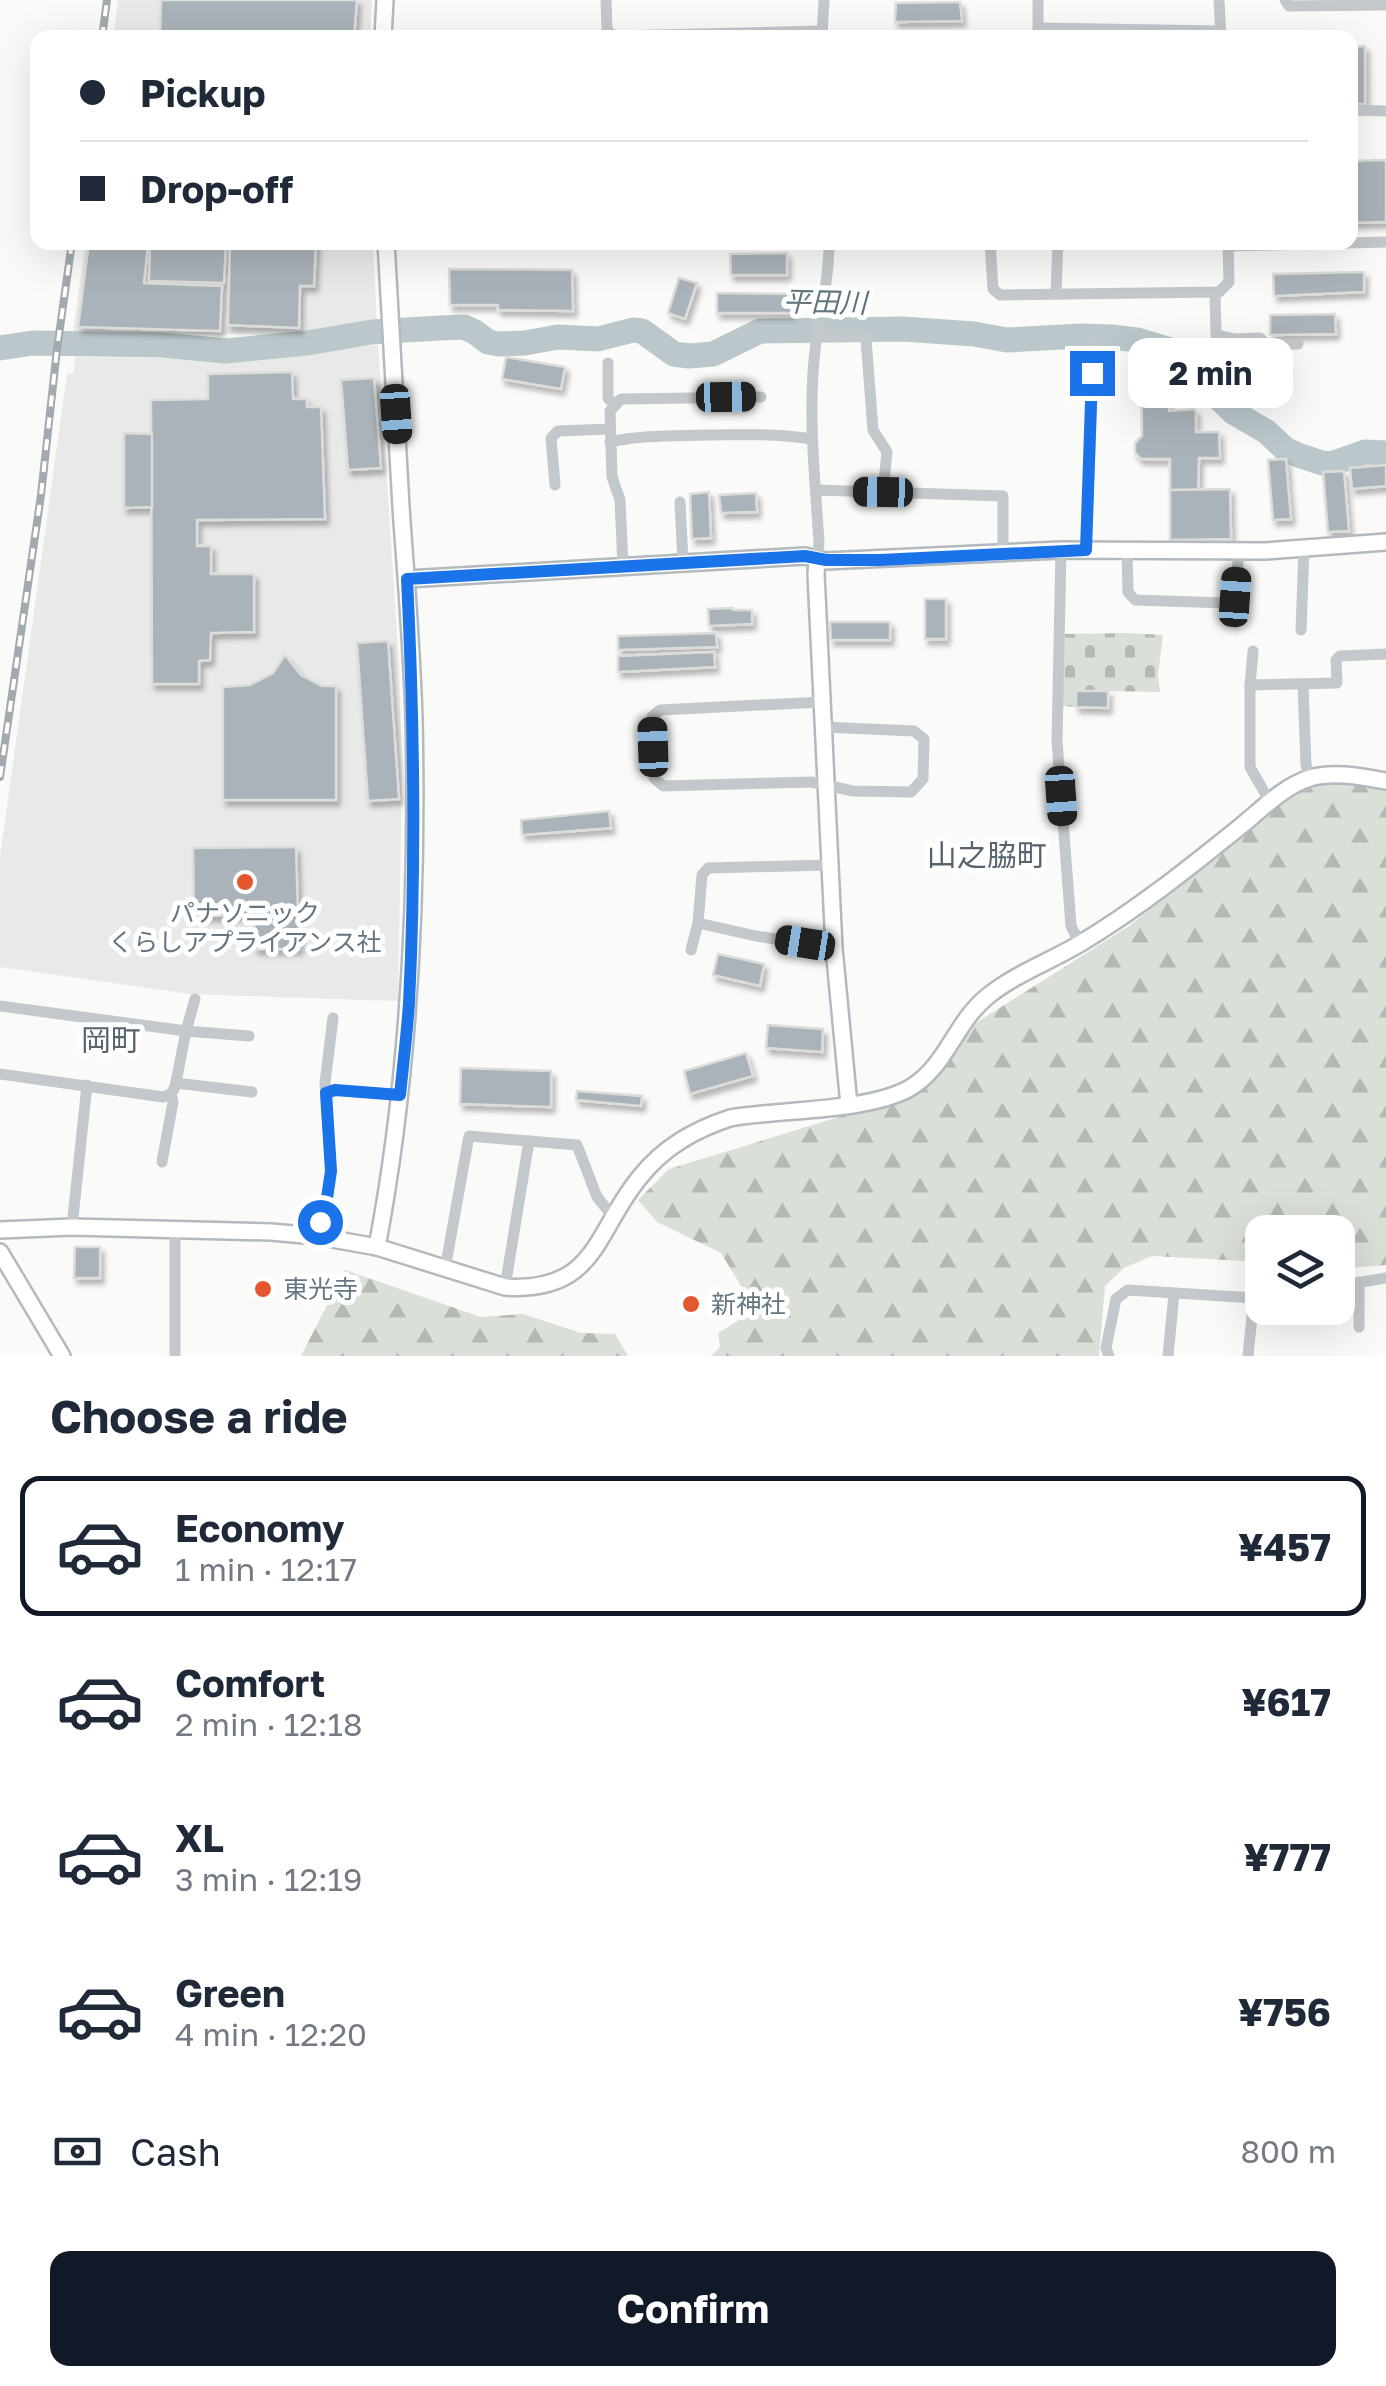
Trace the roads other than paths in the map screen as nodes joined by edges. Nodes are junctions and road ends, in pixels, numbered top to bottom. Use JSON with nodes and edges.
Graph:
{"nodes":[{"id":1,"x":385,"y":0,"type":"edge"},
{"id":2,"x":606,"y":0,"type":"edge"},
{"id":3,"x":824,"y":0,"type":"edge"},
{"id":4,"x":1038,"y":0,"type":"edge"},
{"id":5,"x":1220,"y":0,"type":"edge"},
{"id":6,"x":1285,"y":0,"type":"edge"},
{"id":7,"x":1386,"y":5,"type":"edge"},
{"id":8,"x":383,"y":30,"type":"edge"},
{"id":9,"x":607,"y":30,"type":"edge"},
{"id":10,"x":822,"y":30,"type":"edge"},
{"id":11,"x":1038,"y":30,"type":"edge"},
{"id":12,"x":1221,"y":30,"type":"edge"},
{"id":13,"x":1358,"y":110,"type":"edge"},
{"id":14,"x":1386,"y":110,"type":"edge"},
{"id":15,"x":1358,"y":242,"type":"edge"},
{"id":16,"x":1386,"y":242,"type":"edge"},
{"id":17,"x":386,"y":250,"type":"edge"},
{"id":18,"x":829,"y":250,"type":"edge"},
{"id":19,"x":991,"y":250,"type":"edge"},
{"id":20,"x":1058,"y":250,"type":"edge"},
{"id":21,"x":1228,"y":250,"type":"edge"},
{"id":22,"x":1215,"y":292,"type":"junction"},
{"id":23,"x":1056,"y":293,"type":"junction"},
{"id":24,"x":819,"y":331,"type":"junction"},
{"id":25,"x":1298,"y":344,"type":"dead end"},
{"id":26,"x":1094,"y":345,"type":"dead end"},
{"id":27,"x":608,"y":364,"type":"dead end"},
{"id":28,"x":761,"y":397,"type":"dead end"},
{"id":29,"x":615,"y":404,"type":"junction"},
{"id":30,"x":610,"y":436,"type":"junction"},
{"id":31,"x":811,"y":439,"type":"junction"},
{"id":32,"x":555,"y":485,"type":"dead end"},
{"id":33,"x":816,"y":490,"type":"junction"},
{"id":34,"x":883,"y":492,"type":"junction"},
{"id":35,"x":680,"y":502,"type":"dead end"},
{"id":36,"x":1386,"y":542,"type":"edge"},
{"id":37,"x":1304,"y":548,"type":"junction"},
{"id":38,"x":1061,"y":550,"type":"junction"},
{"id":39,"x":1086,"y":550,"type":"junction"},
{"id":40,"x":1127,"y":550,"type":"junction"},
{"id":41,"x":1238,"y":551,"type":"junction"},
{"id":42,"x":1003,"y":553,"type":"junction"},
{"id":43,"x":817,"y":559,"type":"junction"},
{"id":44,"x":683,"y":562,"type":"junction"},
{"id":45,"x":623,"y":566,"type":"junction"},
{"id":46,"x":407,"y":579,"type":"junction"},
{"id":47,"x":1301,"y":630,"type":"dead end"},
{"id":48,"x":1253,"y":651,"type":"dead end"},
{"id":49,"x":1386,"y":654,"type":"edge"},
{"id":50,"x":1250,"y":684,"type":"junction"},
{"id":51,"x":1304,"y":684,"type":"junction"},
{"id":52,"x":822,"y":702,"type":"junction"},
{"id":53,"x":823,"y":728,"type":"junction"},
{"id":54,"x":1310,"y":778,"type":"junction"},
{"id":55,"x":1386,"y":781,"type":"edge"},
{"id":56,"x":825,"y":784,"type":"junction"},
{"id":57,"x":1270,"y":802,"type":"junction"},
{"id":58,"x":829,"y":865,"type":"junction"},
{"id":59,"x":698,"y":923,"type":"junction"},
{"id":60,"x":1080,"y":944,"type":"junction"},
{"id":61,"x":834,"y":948,"type":"junction"},
{"id":62,"x":691,"y":950,"type":"dead end"},
{"id":63,"x":195,"y":998,"type":"dead end"},
{"id":64,"x":0,"y":1006,"type":"edge"},
{"id":65,"x":333,"y":1018,"type":"dead end"},
{"id":66,"x":186,"y":1031,"type":"junction"},
{"id":67,"x":249,"y":1036,"type":"dead end"},
{"id":68,"x":0,"y":1074,"type":"edge"},
{"id":69,"x":87,"y":1085,"type":"junction"},
{"id":70,"x":173,"y":1088,"type":"junction"},
{"id":71,"x":252,"y":1092,"type":"dead end"},
{"id":72,"x":326,"y":1093,"type":"junction"},
{"id":73,"x":400,"y":1095,"type":"junction"},
{"id":74,"x":849,"y":1105,"type":"junction"},
{"id":75,"x":529,"y":1140,"type":"junction"},
{"id":76,"x":162,"y":1162,"type":"dead end"},
{"id":77,"x":614,"y":1218,"type":"junction"},
{"id":78,"x":72,"y":1228,"type":"junction"},
{"id":79,"x":0,"y":1230,"type":"edge"},
{"id":80,"x":175,"y":1230,"type":"junction"},
{"id":81,"x":315,"y":1236,"type":"junction"},
{"id":82,"x":377,"y":1246,"type":"junction"},
{"id":83,"x":0,"y":1252,"type":"edge"},
{"id":84,"x":446,"y":1269,"type":"junction"},
{"id":85,"x":1386,"y":1278,"type":"edge"},
{"id":86,"x":1360,"y":1282,"type":"junction"},
{"id":87,"x":1355,"y":1283,"type":"edge"},
{"id":88,"x":506,"y":1287,"type":"junction"},
{"id":89,"x":1174,"y":1294,"type":"junction"},
{"id":90,"x":1245,"y":1298,"type":"edge"},
{"id":91,"x":1251,"y":1325,"type":"edge"},
{"id":92,"x":1359,"y":1326,"type":"dead end"},
{"id":93,"x":62,"y":1356,"type":"edge"},
{"id":94,"x":175,"y":1356,"type":"edge"},
{"id":95,"x":1109,"y":1356,"type":"edge"},
{"id":96,"x":1168,"y":1356,"type":"edge"},
{"id":97,"x":1248,"y":1356,"type":"edge"}],
"edges":[{"from":1,"to":8,"type":"street"},
{"from":2,"to":9,"type":"street"},
{"from":3,"to":10,"type":"street"},
{"from":4,"to":11,"type":"street"},
{"from":5,"to":12,"type":"street"},
{"from":6,"to":7,"type":"street"},
{"from":13,"to":14,"type":"street"},
{"from":15,"to":16,"type":"street"},
{"from":17,"to":46,"type":"street"},
{"from":18,"to":24,"type":"street"},
{"from":19,"to":23,"type":"street"},
{"from":20,"to":23,"type":"street"},
{"from":21,"to":22,"type":"street"},
{"from":22,"to":23,"type":"street"},
{"from":22,"to":25,"type":"street"},
{"from":24,"to":31,"type":"street"},
{"from":24,"to":34,"type":"street"},
{"from":26,"to":39,"type":"street"},
{"from":27,"to":29,"type":"street"},
{"from":28,"to":29,"type":"street"},
{"from":29,"to":30,"type":"street"},
{"from":30,"to":31,"type":"street"},
{"from":30,"to":32,"type":"street"},
{"from":30,"to":45,"type":"street"},
{"from":31,"to":33,"type":"street"},
{"from":33,"to":34,"type":"street"},
{"from":33,"to":43,"type":"street"},
{"from":34,"to":42,"type":"street"},
{"from":35,"to":44,"type":"street"},
{"from":36,"to":37,"type":"street"},
{"from":37,"to":41,"type":"street"},
{"from":37,"to":47,"type":"street"},
{"from":38,"to":39,"type":"street"},
{"from":38,"to":42,"type":"street"},
{"from":38,"to":60,"type":"street"},
{"from":39,"to":40,"type":"street"},
{"from":40,"to":41,"type":"street"},
{"from":40,"to":41,"type":"street"},
{"from":42,"to":43,"type":"street"},
{"from":43,"to":44,"type":"street"},
{"from":43,"to":52,"type":"street"},
{"from":44,"to":45,"type":"street"},
{"from":45,"to":46,"type":"street"},
{"from":46,"to":73,"type":"street"},
{"from":48,"to":50,"type":"street"},
{"from":49,"to":51,"type":"street"},
{"from":50,"to":51,"type":"street"},
{"from":50,"to":57,"type":"street"},
{"from":51,"to":54,"type":"street"},
{"from":52,"to":53,"type":"street"},
{"from":52,"to":56,"type":"street"},
{"from":53,"to":56,"type":"street"},
{"from":53,"to":56,"type":"street"},
{"from":54,"to":55,"type":"street"},
{"from":54,"to":57,"type":"street"},
{"from":56,"to":58,"type":"street"},
{"from":57,"to":60,"type":"street"},
{"from":58,"to":59,"type":"street"},
{"from":58,"to":61,"type":"street"},
{"from":59,"to":61,"type":"street"},
{"from":59,"to":62,"type":"street"},
{"from":60,"to":74,"type":"street"},
{"from":61,"to":74,"type":"street"},
{"from":63,"to":66,"type":"street"},
{"from":64,"to":66,"type":"street"},
{"from":65,"to":72,"type":"street"},
{"from":66,"to":67,"type":"street"},
{"from":66,"to":70,"type":"street"},
{"from":68,"to":69,"type":"street"},
{"from":69,"to":70,"type":"street"},
{"from":69,"to":78,"type":"street"},
{"from":70,"to":71,"type":"street"},
{"from":70,"to":76,"type":"street"},
{"from":72,"to":73,"type":"street"},
{"from":72,"to":81,"type":"street"},
{"from":73,"to":82,"type":"street"},
{"from":74,"to":77,"type":"street"},
{"from":75,"to":77,"type":"street"},
{"from":75,"to":84,"type":"street"},
{"from":75,"to":88,"type":"street"},
{"from":77,"to":88,"type":"street"},
{"from":78,"to":79,"type":"street"},
{"from":78,"to":80,"type":"street"},
{"from":80,"to":81,"type":"street"},
{"from":80,"to":94,"type":"street"},
{"from":81,"to":82,"type":"street"},
{"from":82,"to":84,"type":"street"},
{"from":83,"to":93,"type":"street"},
{"from":84,"to":88,"type":"street"},
{"from":85,"to":86,"type":"street"},
{"from":86,"to":87,"type":"street"},
{"from":86,"to":92,"type":"street"},
{"from":89,"to":90,"type":"street"},
{"from":89,"to":95,"type":"street"},
{"from":89,"to":96,"type":"street"},
{"from":91,"to":97,"type":"street"}]}
